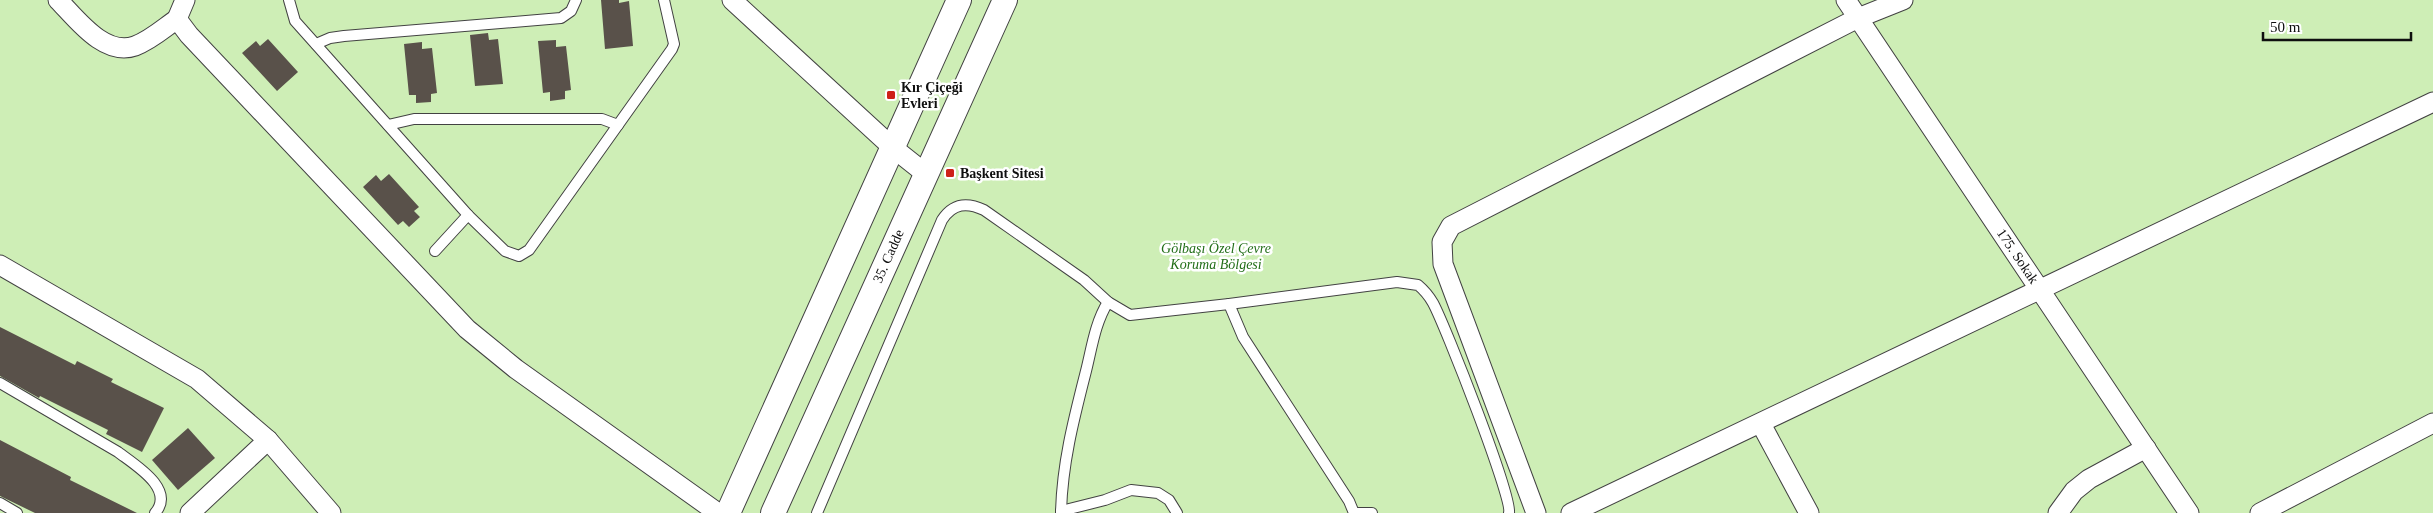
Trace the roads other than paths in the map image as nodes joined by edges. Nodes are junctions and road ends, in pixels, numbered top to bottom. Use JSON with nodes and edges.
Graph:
{"nodes":[{"id":1,"x":58,"y":0,"type":"edge"},
{"id":2,"x":185,"y":0,"type":"edge"},
{"id":3,"x":289,"y":0,"type":"edge"},
{"id":4,"x":576,"y":0,"type":"edge"},
{"id":5,"x":664,"y":0,"type":"edge"},
{"id":6,"x":732,"y":0,"type":"edge"},
{"id":7,"x":959,"y":0,"type":"edge"},
{"id":8,"x":1005,"y":0,"type":"edge"},
{"id":9,"x":1846,"y":0,"type":"edge"},
{"id":10,"x":1903,"y":0,"type":"edge"},
{"id":11,"x":1858,"y":18,"type":"junction"},
{"id":12,"x":178,"y":19,"type":"junction"},
{"id":13,"x":316,"y":44,"type":"junction"},
{"id":14,"x":2433,"y":102,"type":"edge"},
{"id":15,"x":388,"y":125,"type":"junction"},
{"id":16,"x":618,"y":125,"type":"junction"},
{"id":17,"x":892,"y":147,"type":"junction"},
{"id":18,"x":926,"y":174,"type":"junction"},
{"id":19,"x":468,"y":215,"type":"junction"},
{"id":20,"x":435,"y":251,"type":"dead end"},
{"id":21,"x":0,"y":265,"type":"edge"},
{"id":22,"x":2041,"y":290,"type":"junction"},
{"id":23,"x":1108,"y":302,"type":"junction"},
{"id":24,"x":1229,"y":304,"type":"junction"},
{"id":25,"x":0,"y":383,"type":"edge"},
{"id":26,"x":2433,"y":423,"type":"edge"},
{"id":27,"x":1761,"y":424,"type":"junction"},
{"id":28,"x":268,"y":440,"type":"junction"},
{"id":29,"x":2146,"y":448,"type":"junction"},
{"id":30,"x":0,"y":503,"type":"edge"},
{"id":31,"x":1061,"y":512,"type":"edge"},
{"id":32,"x":17,"y":513,"type":"edge"},
{"id":33,"x":155,"y":513,"type":"edge"},
{"id":34,"x":190,"y":513,"type":"edge"},
{"id":35,"x":331,"y":513,"type":"edge"},
{"id":36,"x":718,"y":513,"type":"edge"},
{"id":37,"x":728,"y":513,"type":"edge"},
{"id":38,"x":773,"y":513,"type":"edge"},
{"id":39,"x":818,"y":513,"type":"edge"},
{"id":40,"x":1178,"y":513,"type":"edge"},
{"id":41,"x":1354,"y":513,"type":"edge"},
{"id":42,"x":1372,"y":513,"type":"edge"},
{"id":43,"x":1509,"y":513,"type":"edge"},
{"id":44,"x":1536,"y":513,"type":"edge"},
{"id":45,"x":1571,"y":513,"type":"edge"},
{"id":46,"x":1808,"y":513,"type":"edge"},
{"id":47,"x":2058,"y":513,"type":"edge"},
{"id":48,"x":2189,"y":513,"type":"edge"},
{"id":49,"x":2260,"y":513,"type":"edge"}],
"edges":[{"from":1,"to":12,"type":"street"},
{"from":2,"to":12,"type":"street"},
{"from":3,"to":13,"type":"lane"},
{"from":4,"to":13,"type":"lane"},
{"from":5,"to":16,"type":"lane"},
{"from":6,"to":17,"type":"street"},
{"from":7,"to":17,"type":"street"},
{"from":8,"to":18,"type":"street","name":"35. Cadde"},
{"from":9,"to":11,"type":"street","name":"175. Sokak"},
{"from":10,"to":11,"type":"street"},
{"from":11,"to":22,"type":"street","name":"175. Sokak"},
{"from":11,"to":44,"type":"street"},
{"from":12,"to":36,"type":"street"},
{"from":13,"to":15,"type":"lane"},
{"from":14,"to":22,"type":"street"},
{"from":15,"to":16,"type":"lane"},
{"from":15,"to":19,"type":"lane"},
{"from":16,"to":19,"type":"lane"},
{"from":17,"to":18,"type":"street"},
{"from":17,"to":37,"type":"street"},
{"from":18,"to":38,"type":"street","name":"35. Cadde"},
{"from":19,"to":20,"type":"lane"},
{"from":21,"to":28,"type":"street"},
{"from":22,"to":27,"type":"street"},
{"from":22,"to":29,"type":"street","name":"175. Sokak"},
{"from":23,"to":24,"type":"lane"},
{"from":23,"to":31,"type":"lane"},
{"from":23,"to":39,"type":"lane"},
{"from":24,"to":41,"type":"lane"},
{"from":24,"to":43,"type":"lane"},
{"from":25,"to":33,"type":"lane"},
{"from":26,"to":49,"type":"street"},
{"from":27,"to":45,"type":"street"},
{"from":27,"to":46,"type":"street"},
{"from":28,"to":34,"type":"street"},
{"from":28,"to":35,"type":"street"},
{"from":29,"to":47,"type":"street"},
{"from":29,"to":48,"type":"street","name":"175. Sokak"},
{"from":30,"to":32,"type":"lane"},
{"from":31,"to":40,"type":"lane"},
{"from":41,"to":42,"type":"lane"}]}
